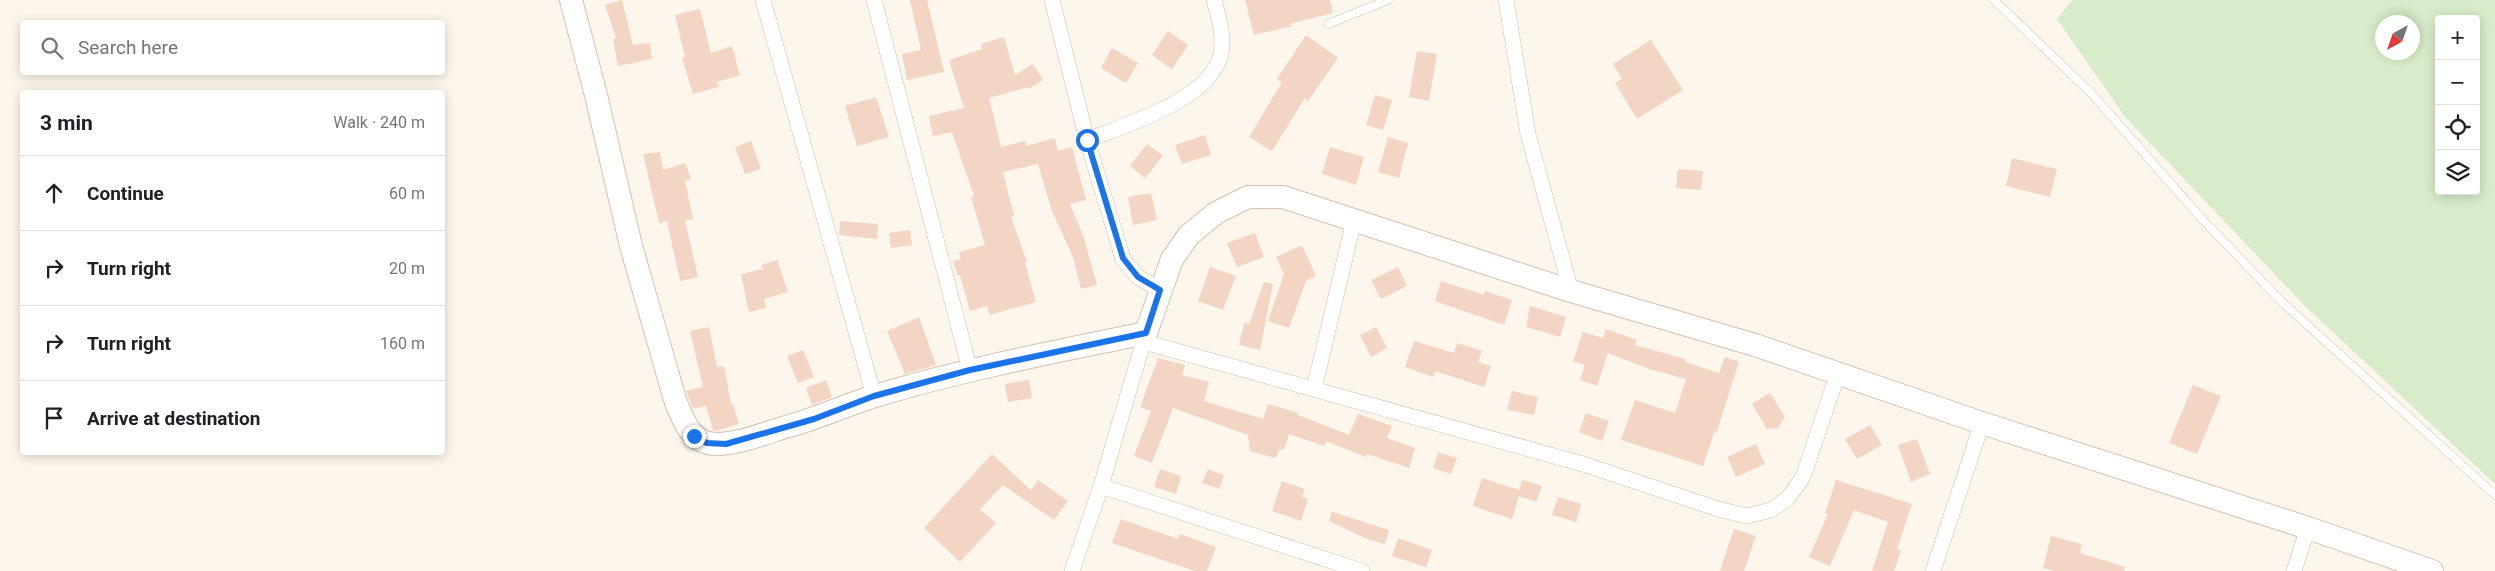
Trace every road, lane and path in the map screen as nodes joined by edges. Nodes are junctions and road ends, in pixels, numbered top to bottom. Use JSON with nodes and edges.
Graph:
{"nodes":[{"id":1,"x":571,"y":0,"type":"edge"},
{"id":2,"x":763,"y":0,"type":"edge"},
{"id":3,"x":874,"y":0,"type":"edge"},
{"id":4,"x":1052,"y":0,"type":"edge"},
{"id":5,"x":1214,"y":0,"type":"edge"},
{"id":6,"x":1388,"y":0,"type":"edge"},
{"id":7,"x":1506,"y":0,"type":"edge"},
{"id":8,"x":1994,"y":0,"type":"edge"},
{"id":9,"x":1328,"y":24,"type":"dead end"},
{"id":10,"x":1087,"y":140,"type":"junction"},
{"id":11,"x":1354,"y":220,"type":"junction"},
{"id":12,"x":1160,"y":290,"type":"junction"},
{"id":13,"x":1571,"y":291,"type":"junction"},
{"id":14,"x":1145,"y":338,"type":"junction"},
{"id":15,"x":970,"y":370,"type":"junction"},
{"id":16,"x":1838,"y":373,"type":"junction"},
{"id":17,"x":1314,"y":388,"type":"junction"},
{"id":18,"x":874,"y":396,"type":"junction"},
{"id":19,"x":1982,"y":423,"type":"junction"},
{"id":20,"x":1101,"y":486,"type":"junction"},
{"id":21,"x":2495,"y":495,"type":"edge"},
{"id":22,"x":2308,"y":528,"type":"junction"},
{"id":23,"x":1072,"y":571,"type":"edge"},
{"id":24,"x":1362,"y":571,"type":"edge"},
{"id":25,"x":1933,"y":571,"type":"edge"},
{"id":26,"x":2294,"y":571,"type":"edge"},
{"id":27,"x":2432,"y":571,"type":"edge"}],
"edges":[{"from":1,"to":18,"type":"street"},
{"from":2,"to":18,"type":"street"},
{"from":3,"to":15,"type":"street"},
{"from":4,"to":10,"type":"street"},
{"from":5,"to":10,"type":"street"},
{"from":6,"to":9,"type":"lane"},
{"from":7,"to":13,"type":"street"},
{"from":8,"to":21,"type":"lane"},
{"from":10,"to":12,"type":"street"},
{"from":11,"to":12,"type":"street"},
{"from":11,"to":13,"type":"street"},
{"from":11,"to":17,"type":"street"},
{"from":12,"to":14,"type":"street"},
{"from":13,"to":16,"type":"street"},
{"from":14,"to":15,"type":"street"},
{"from":14,"to":17,"type":"street"},
{"from":14,"to":20,"type":"street"},
{"from":15,"to":18,"type":"street"},
{"from":16,"to":17,"type":"street"},
{"from":16,"to":19,"type":"street"},
{"from":19,"to":22,"type":"street"},
{"from":19,"to":25,"type":"street"},
{"from":20,"to":23,"type":"street"},
{"from":20,"to":24,"type":"street"},
{"from":22,"to":26,"type":"street"},
{"from":22,"to":27,"type":"street"}]}
